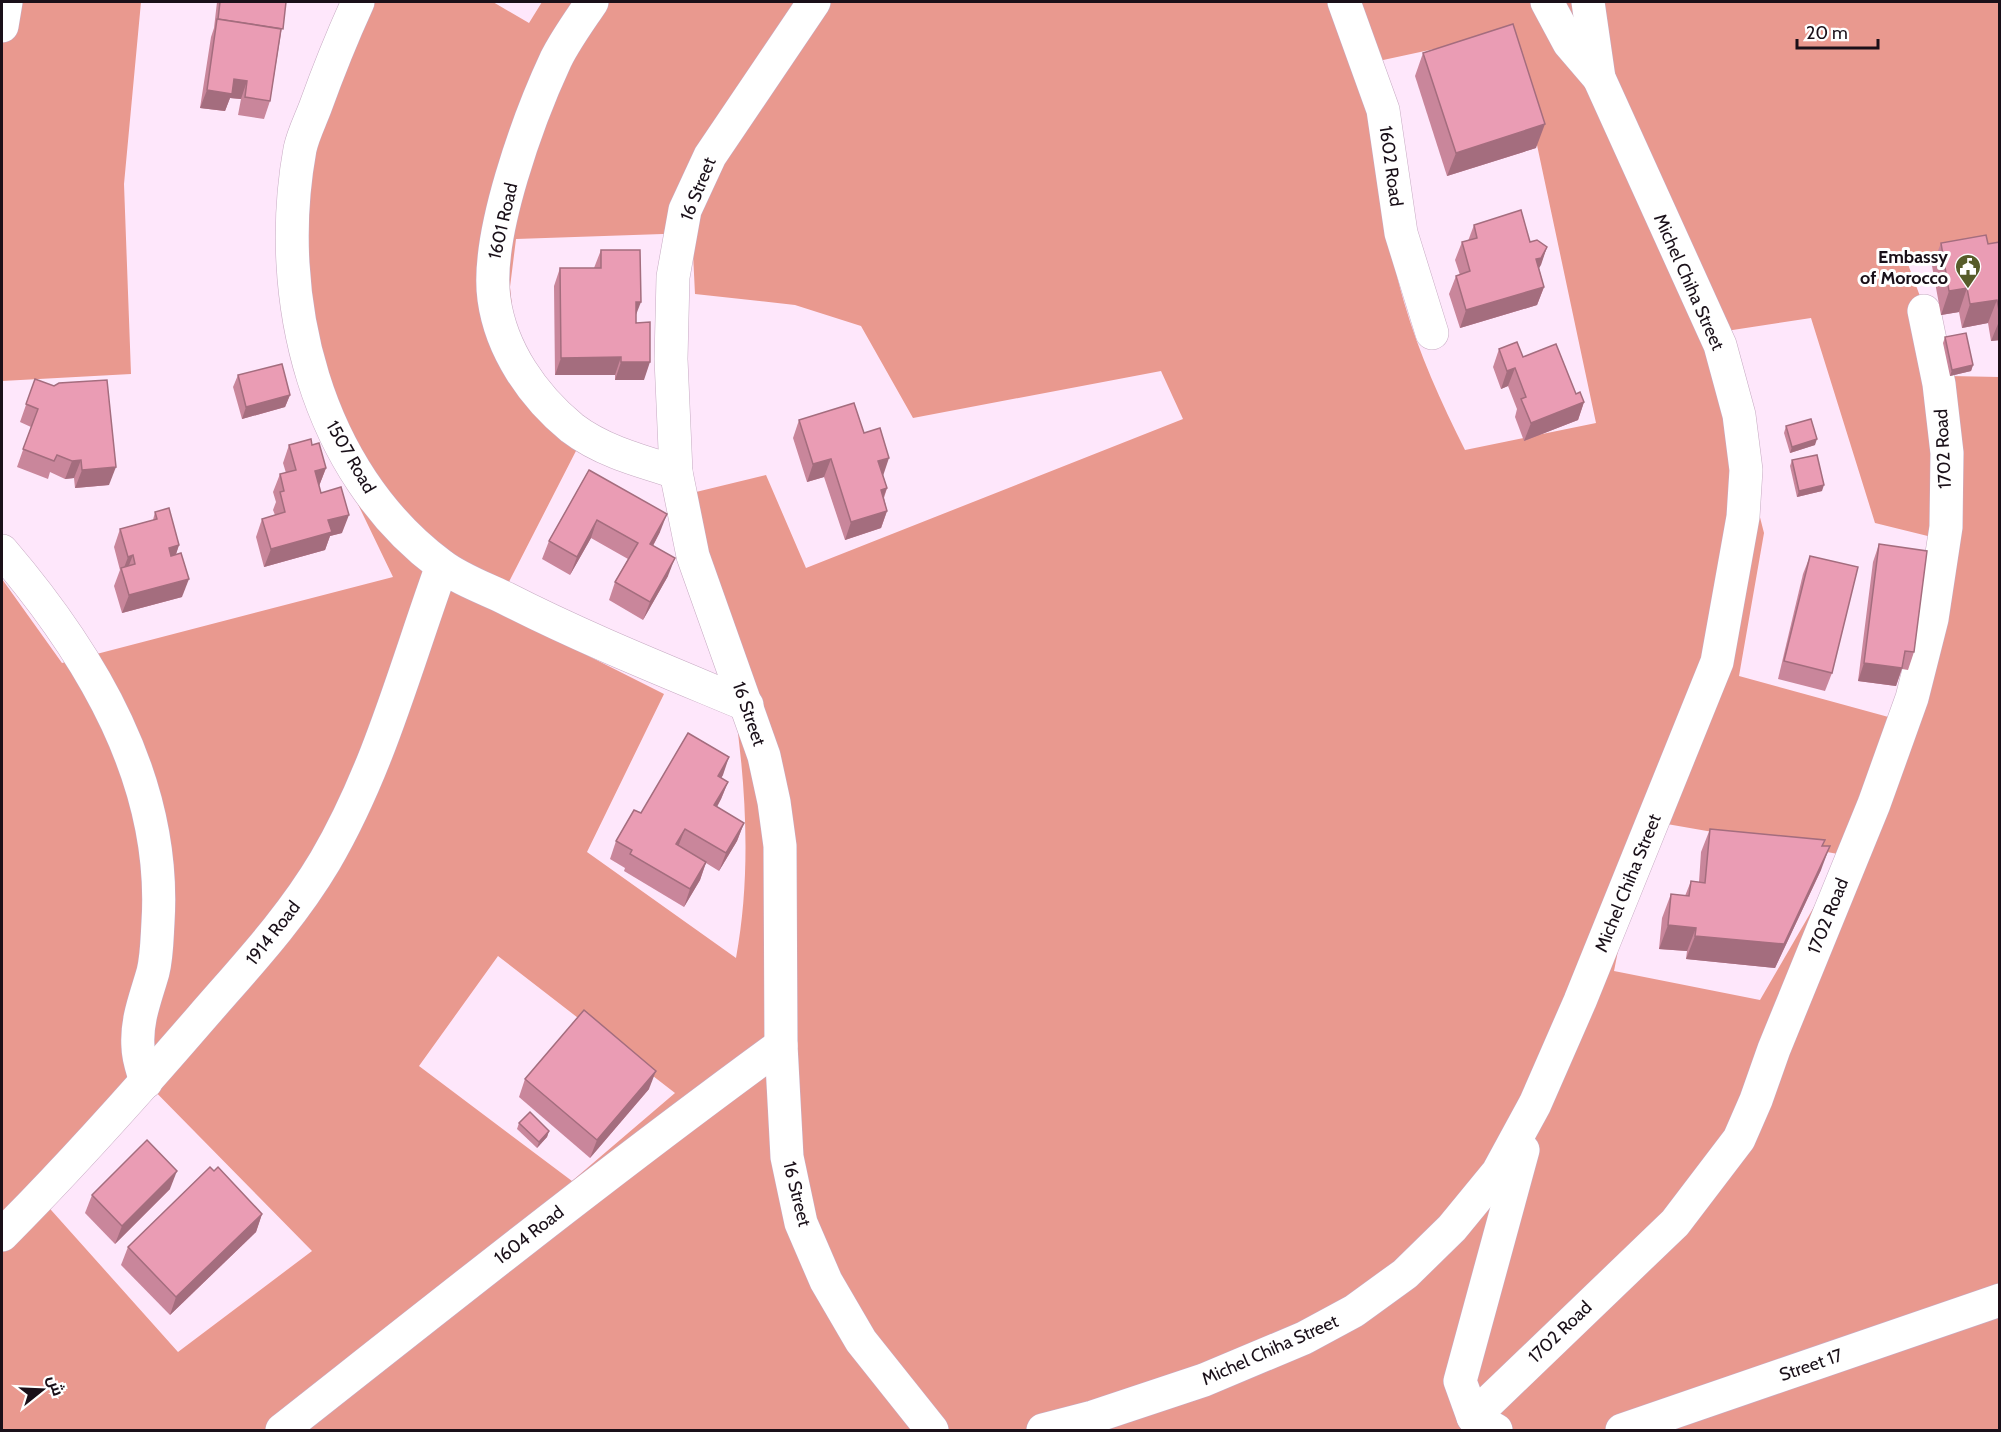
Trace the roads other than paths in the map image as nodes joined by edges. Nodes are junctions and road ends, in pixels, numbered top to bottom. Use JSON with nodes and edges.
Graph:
{"nodes":[{"id":1,"x":6,"y":2,"type":"edge"},
{"id":2,"x":358,"y":2,"type":"edge"},
{"id":3,"x":592,"y":2,"type":"edge"},
{"id":4,"x":814,"y":2,"type":"edge"},
{"id":5,"x":1344,"y":2,"type":"edge"},
{"id":6,"x":1547,"y":2,"type":"edge"},
{"id":7,"x":1588,"y":2,"type":"edge"},
{"id":8,"x":2,"y":26,"type":"edge"},
{"id":9,"x":1599,"y":78,"type":"junction"},
{"id":10,"x":1924,"y":311,"type":"dead end"},
{"id":11,"x":1432,"y":333,"type":"dead end"},
{"id":12,"x":676,"y":472,"type":"junction"},
{"id":13,"x":2,"y":551,"type":"edge"},
{"id":14,"x":442,"y":566,"type":"junction"},
{"id":15,"x":747,"y":705,"type":"junction"},
{"id":16,"x":781,"y":1045,"type":"junction"},
{"id":17,"x":146,"y":1082,"type":"junction"},
{"id":18,"x":1535,"y":1104,"type":"junction"},
{"id":19,"x":2,"y":1235,"type":"edge"},
{"id":20,"x":2000,"y":1300,"type":"edge"},
{"id":21,"x":1484,"y":1424,"type":"edge"},
{"id":22,"x":282,"y":1431,"type":"edge"},
{"id":23,"x":932,"y":1431,"type":"edge"},
{"id":24,"x":1042,"y":1431,"type":"edge"},
{"id":25,"x":1622,"y":1431,"type":"edge"}],
"edges":[{"from":1,"to":8,"type":"street"},
{"from":2,"to":14,"type":"street","name":"1507 Road"},
{"from":3,"to":12,"type":"street","name":"1601 Road"},
{"from":4,"to":12,"type":"street","name":"16 Street"},
{"from":5,"to":11,"type":"street","name":"1602 Road"},
{"from":6,"to":9,"type":"street"},
{"from":7,"to":9,"type":"street"},
{"from":9,"to":18,"type":"street","name":"Michel Chiha Street"},
{"from":10,"to":21,"type":"street","name":"1702 Road"},
{"from":12,"to":15,"type":"street","name":"16 Street"},
{"from":13,"to":17,"type":"street"},
{"from":14,"to":15,"type":"street","name":"1507 Road"},
{"from":14,"to":17,"type":"street","name":"1914 Road"},
{"from":15,"to":16,"type":"street","name":"16 Street"},
{"from":16,"to":22,"type":"street","name":"1604 Road"},
{"from":16,"to":23,"type":"street","name":"16 Street"},
{"from":17,"to":19,"type":"street","name":"1914 Road"},
{"from":18,"to":21,"type":"street"},
{"from":18,"to":24,"type":"street","name":"Michel Chiha Street"},
{"from":20,"to":25,"type":"street","name":"Street 17"}]}
